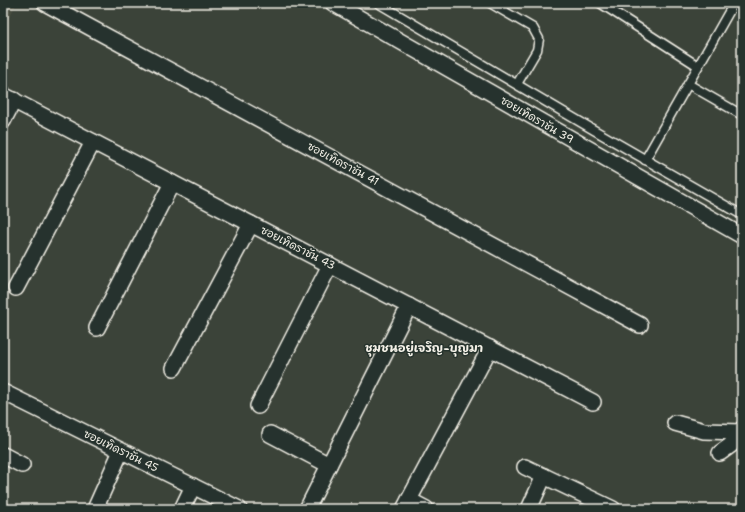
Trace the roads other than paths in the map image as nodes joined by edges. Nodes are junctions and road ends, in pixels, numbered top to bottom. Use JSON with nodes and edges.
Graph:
{"nodes":[{"id":1,"x":46,"y":3,"type":"edge"},
{"id":2,"x":333,"y":3,"type":"edge"},
{"id":3,"x":378,"y":3,"type":"edge"},
{"id":4,"x":490,"y":3,"type":"edge"},
{"id":5,"x":600,"y":3,"type":"edge"},
{"id":6,"x":734,"y":3,"type":"edge"},
{"id":7,"x":698,"y":66,"type":"junction"},
{"id":8,"x":517,"y":84,"type":"junction"},
{"id":9,"x":688,"y":84,"type":"junction"},
{"id":10,"x":8,"y":98,"type":"edge"},
{"id":11,"x":742,"y":115,"type":"edge"},
{"id":12,"x":3,"y":121,"type":"edge"},
{"id":13,"x":93,"y":142,"type":"junction"},
{"id":14,"x":645,"y":160,"type":"junction"},
{"id":15,"x":172,"y":183,"type":"junction"},
{"id":16,"x":742,"y":215,"type":"edge"},
{"id":17,"x":251,"y":224,"type":"junction"},
{"id":18,"x":742,"y":236,"type":"edge"},
{"id":19,"x":330,"y":265,"type":"junction"},
{"id":20,"x":16,"y":288,"type":"dead end"},
{"id":21,"x":409,"y":306,"type":"junction"},
{"id":22,"x":640,"y":325,"type":"dead end"},
{"id":23,"x":97,"y":328,"type":"dead end"},
{"id":24,"x":490,"y":348,"type":"junction"},
{"id":25,"x":174,"y":368,"type":"dead end"},
{"id":26,"x":3,"y":392,"type":"edge"},
{"id":27,"x":593,"y":402,"type":"dead end"},
{"id":28,"x":258,"y":406,"type":"dead end"},
{"id":29,"x":675,"y":423,"type":"dead end"},
{"id":30,"x":741,"y":430,"type":"edge"},
{"id":31,"x":270,"y":434,"type":"dead end"},
{"id":32,"x":121,"y":451,"type":"junction"},
{"id":33,"x":720,"y":453,"type":"dead end"},
{"id":34,"x":3,"y":455,"type":"edge"},
{"id":35,"x":22,"y":465,"type":"dead end"},
{"id":36,"x":329,"y":465,"type":"junction"},
{"id":37,"x":525,"y":467,"type":"dead end"},
{"id":38,"x":544,"y":476,"type":"junction"},
{"id":39,"x":193,"y":486,"type":"junction"},
{"id":40,"x":407,"y":505,"type":"edge"},
{"id":41,"x":95,"y":509,"type":"edge"},
{"id":42,"x":182,"y":509,"type":"edge"},
{"id":43,"x":239,"y":509,"type":"edge"},
{"id":44,"x":307,"y":509,"type":"edge"},
{"id":45,"x":426,"y":509,"type":"edge"},
{"id":46,"x":529,"y":509,"type":"edge"},
{"id":47,"x":613,"y":509,"type":"edge"}],
"edges":[{"from":1,"to":22,"type":"street","name":"ซอยเทิดราชัน 41"},
{"from":2,"to":18,"type":"street","name":"ซอยเทิดราชัน 39"},
{"from":3,"to":8,"type":"lane"},
{"from":4,"to":8,"type":"lane"},
{"from":5,"to":7,"type":"lane"},
{"from":6,"to":7,"type":"lane"},
{"from":7,"to":9,"type":"lane"},
{"from":8,"to":14,"type":"lane"},
{"from":9,"to":11,"type":"lane"},
{"from":9,"to":14,"type":"lane"},
{"from":10,"to":12,"type":"street"},
{"from":10,"to":13,"type":"street","name":"ซอยเทิดราชัน 43"},
{"from":13,"to":15,"type":"street","name":"ซอยเทิดราชัน 43"},
{"from":13,"to":20,"type":"street"},
{"from":14,"to":16,"type":"lane"},
{"from":15,"to":17,"type":"street","name":"ซอยเทิดราชัน 43"},
{"from":15,"to":23,"type":"street"},
{"from":17,"to":19,"type":"street","name":"ซอยเทิดราชัน 43"},
{"from":17,"to":25,"type":"street"},
{"from":19,"to":21,"type":"street","name":"ซอยเทิดราชัน 43"},
{"from":19,"to":28,"type":"street"},
{"from":21,"to":24,"type":"street","name":"ซอยเทิดราชัน 43"},
{"from":21,"to":36,"type":"street"},
{"from":24,"to":27,"type":"street","name":"ซอยเทิดราชัน 43"},
{"from":24,"to":40,"type":"street"},
{"from":26,"to":32,"type":"street","name":"ซอยเทิดราชัน 45"},
{"from":29,"to":30,"type":"street"},
{"from":30,"to":33,"type":"street"},
{"from":31,"to":36,"type":"street"},
{"from":32,"to":39,"type":"street","name":"ซอยเทิดราชัน 45"},
{"from":32,"to":41,"type":"street"},
{"from":34,"to":35,"type":"street"},
{"from":36,"to":44,"type":"street"},
{"from":37,"to":38,"type":"street"},
{"from":38,"to":46,"type":"street"},
{"from":38,"to":47,"type":"street"},
{"from":39,"to":42,"type":"street"},
{"from":39,"to":43,"type":"street","name":"ซอยเทิดราชัน 45"},
{"from":40,"to":45,"type":"street"}]}
